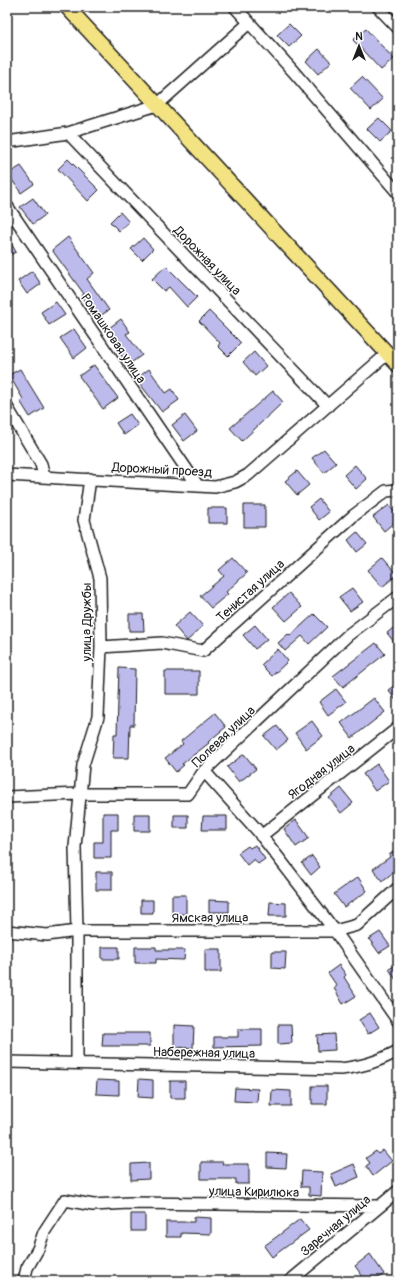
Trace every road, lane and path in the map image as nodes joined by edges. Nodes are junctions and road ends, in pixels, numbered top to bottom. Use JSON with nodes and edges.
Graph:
{"nodes":[{"id":1,"x":67,"y":7,"type":"edge"},
{"id":2,"x":235,"y":7,"type":"edge"},
{"id":3,"x":378,"y":7,"type":"edge"},
{"id":4,"x":249,"y":23,"type":"junction"},
{"id":5,"x":398,"y":28,"type":"edge"},
{"id":6,"x":157,"y":105,"type":"junction"},
{"id":7,"x":68,"y":133,"type":"junction"},
{"id":8,"x":7,"y":142,"type":"edge"},
{"id":9,"x":398,"y":192,"type":"edge"},
{"id":10,"x":7,"y":206,"type":"edge"},
{"id":11,"x":387,"y":354,"type":"junction"},
{"id":12,"x":398,"y":365,"type":"edge"},
{"id":13,"x":328,"y":406,"type":"junction"},
{"id":14,"x":7,"y":407,"type":"edge"},
{"id":15,"x":7,"y":475,"type":"edge"},
{"id":16,"x":44,"y":477,"type":"junction"},
{"id":17,"x":90,"y":479,"type":"junction"},
{"id":18,"x":198,"y":486,"type":"junction"},
{"id":19,"x":398,"y":490,"type":"edge"},
{"id":20,"x":398,"y":597,"type":"edge"},
{"id":21,"x":101,"y":647,"type":"junction"},
{"id":22,"x":398,"y":728,"type":"edge"},
{"id":23,"x":204,"y":771,"type":"junction"},
{"id":24,"x":79,"y":794,"type":"junction"},
{"id":25,"x":7,"y":797,"type":"edge"},
{"id":26,"x":261,"y":836,"type":"junction"},
{"id":27,"x":398,"y":888,"type":"edge"},
{"id":28,"x":7,"y":931,"type":"edge"},
{"id":29,"x":77,"y":931,"type":"junction"},
{"id":30,"x":335,"y":931,"type":"junction"},
{"id":31,"x":398,"y":1021,"type":"edge"},
{"id":32,"x":398,"y":1051,"type":"edge"},
{"id":33,"x":7,"y":1062,"type":"edge"},
{"id":34,"x":77,"y":1063,"type":"junction"},
{"id":35,"x":398,"y":1191,"type":"edge"},
{"id":36,"x":379,"y":1206,"type":"junction"},
{"id":37,"x":24,"y":1281,"type":"edge"},
{"id":38,"x":290,"y":1281,"type":"edge"}],
"edges":[{"from":1,"to":6,"type":"main road"},
{"from":2,"to":4,"type":"street"},
{"from":3,"to":5,"type":"street"},
{"from":4,"to":6,"type":"street"},
{"from":4,"to":9,"type":"street"},
{"from":6,"to":7,"type":"street"},
{"from":6,"to":11,"type":"main road"},
{"from":7,"to":8,"type":"street"},
{"from":7,"to":13,"type":"street","name":"Дорожная улица"},
{"from":10,"to":18,"type":"street","name":"Ромашковая улица"},
{"from":11,"to":12,"type":"main road"},
{"from":11,"to":13,"type":"street","name":"Дорожный проезд"},
{"from":13,"to":18,"type":"street","name":"Дорожный проезд"},
{"from":14,"to":16,"type":"street"},
{"from":15,"to":16,"type":"street","name":"Дорожный проезд"},
{"from":16,"to":17,"type":"street","name":"Дорожный проезд"},
{"from":17,"to":18,"type":"street","name":"Дорожный проезд"},
{"from":17,"to":21,"type":"street","name":"улица Дружбы"},
{"from":19,"to":21,"type":"street","name":"Тенистая улица"},
{"from":20,"to":23,"type":"street","name":"Полевая улица"},
{"from":21,"to":24,"type":"street","name":"улица Дружбы"},
{"from":22,"to":26,"type":"street","name":"Ягодная улица"},
{"from":23,"to":24,"type":"street","name":"Полевая улица"},
{"from":23,"to":26,"type":"street"},
{"from":24,"to":25,"type":"street","name":"Полевая улица"},
{"from":24,"to":29,"type":"street","name":"улица Дружбы"},
{"from":26,"to":30,"type":"street"},
{"from":27,"to":30,"type":"street","name":"Ямская улица"},
{"from":28,"to":29,"type":"street","name":"Ямская улица"},
{"from":29,"to":30,"type":"street","name":"Ямская улица"},
{"from":29,"to":34,"type":"street","name":"улица Дружбы"},
{"from":30,"to":31,"type":"street"},
{"from":32,"to":34,"type":"street","name":"Набережная улица"},
{"from":33,"to":34,"type":"street","name":"Набережная улица"},
{"from":35,"to":36,"type":"street","name":"Заречная улица"},
{"from":36,"to":37,"type":"street","name":"улица Кирилюка"},
{"from":36,"to":38,"type":"street","name":"Заречная улица"}]}
